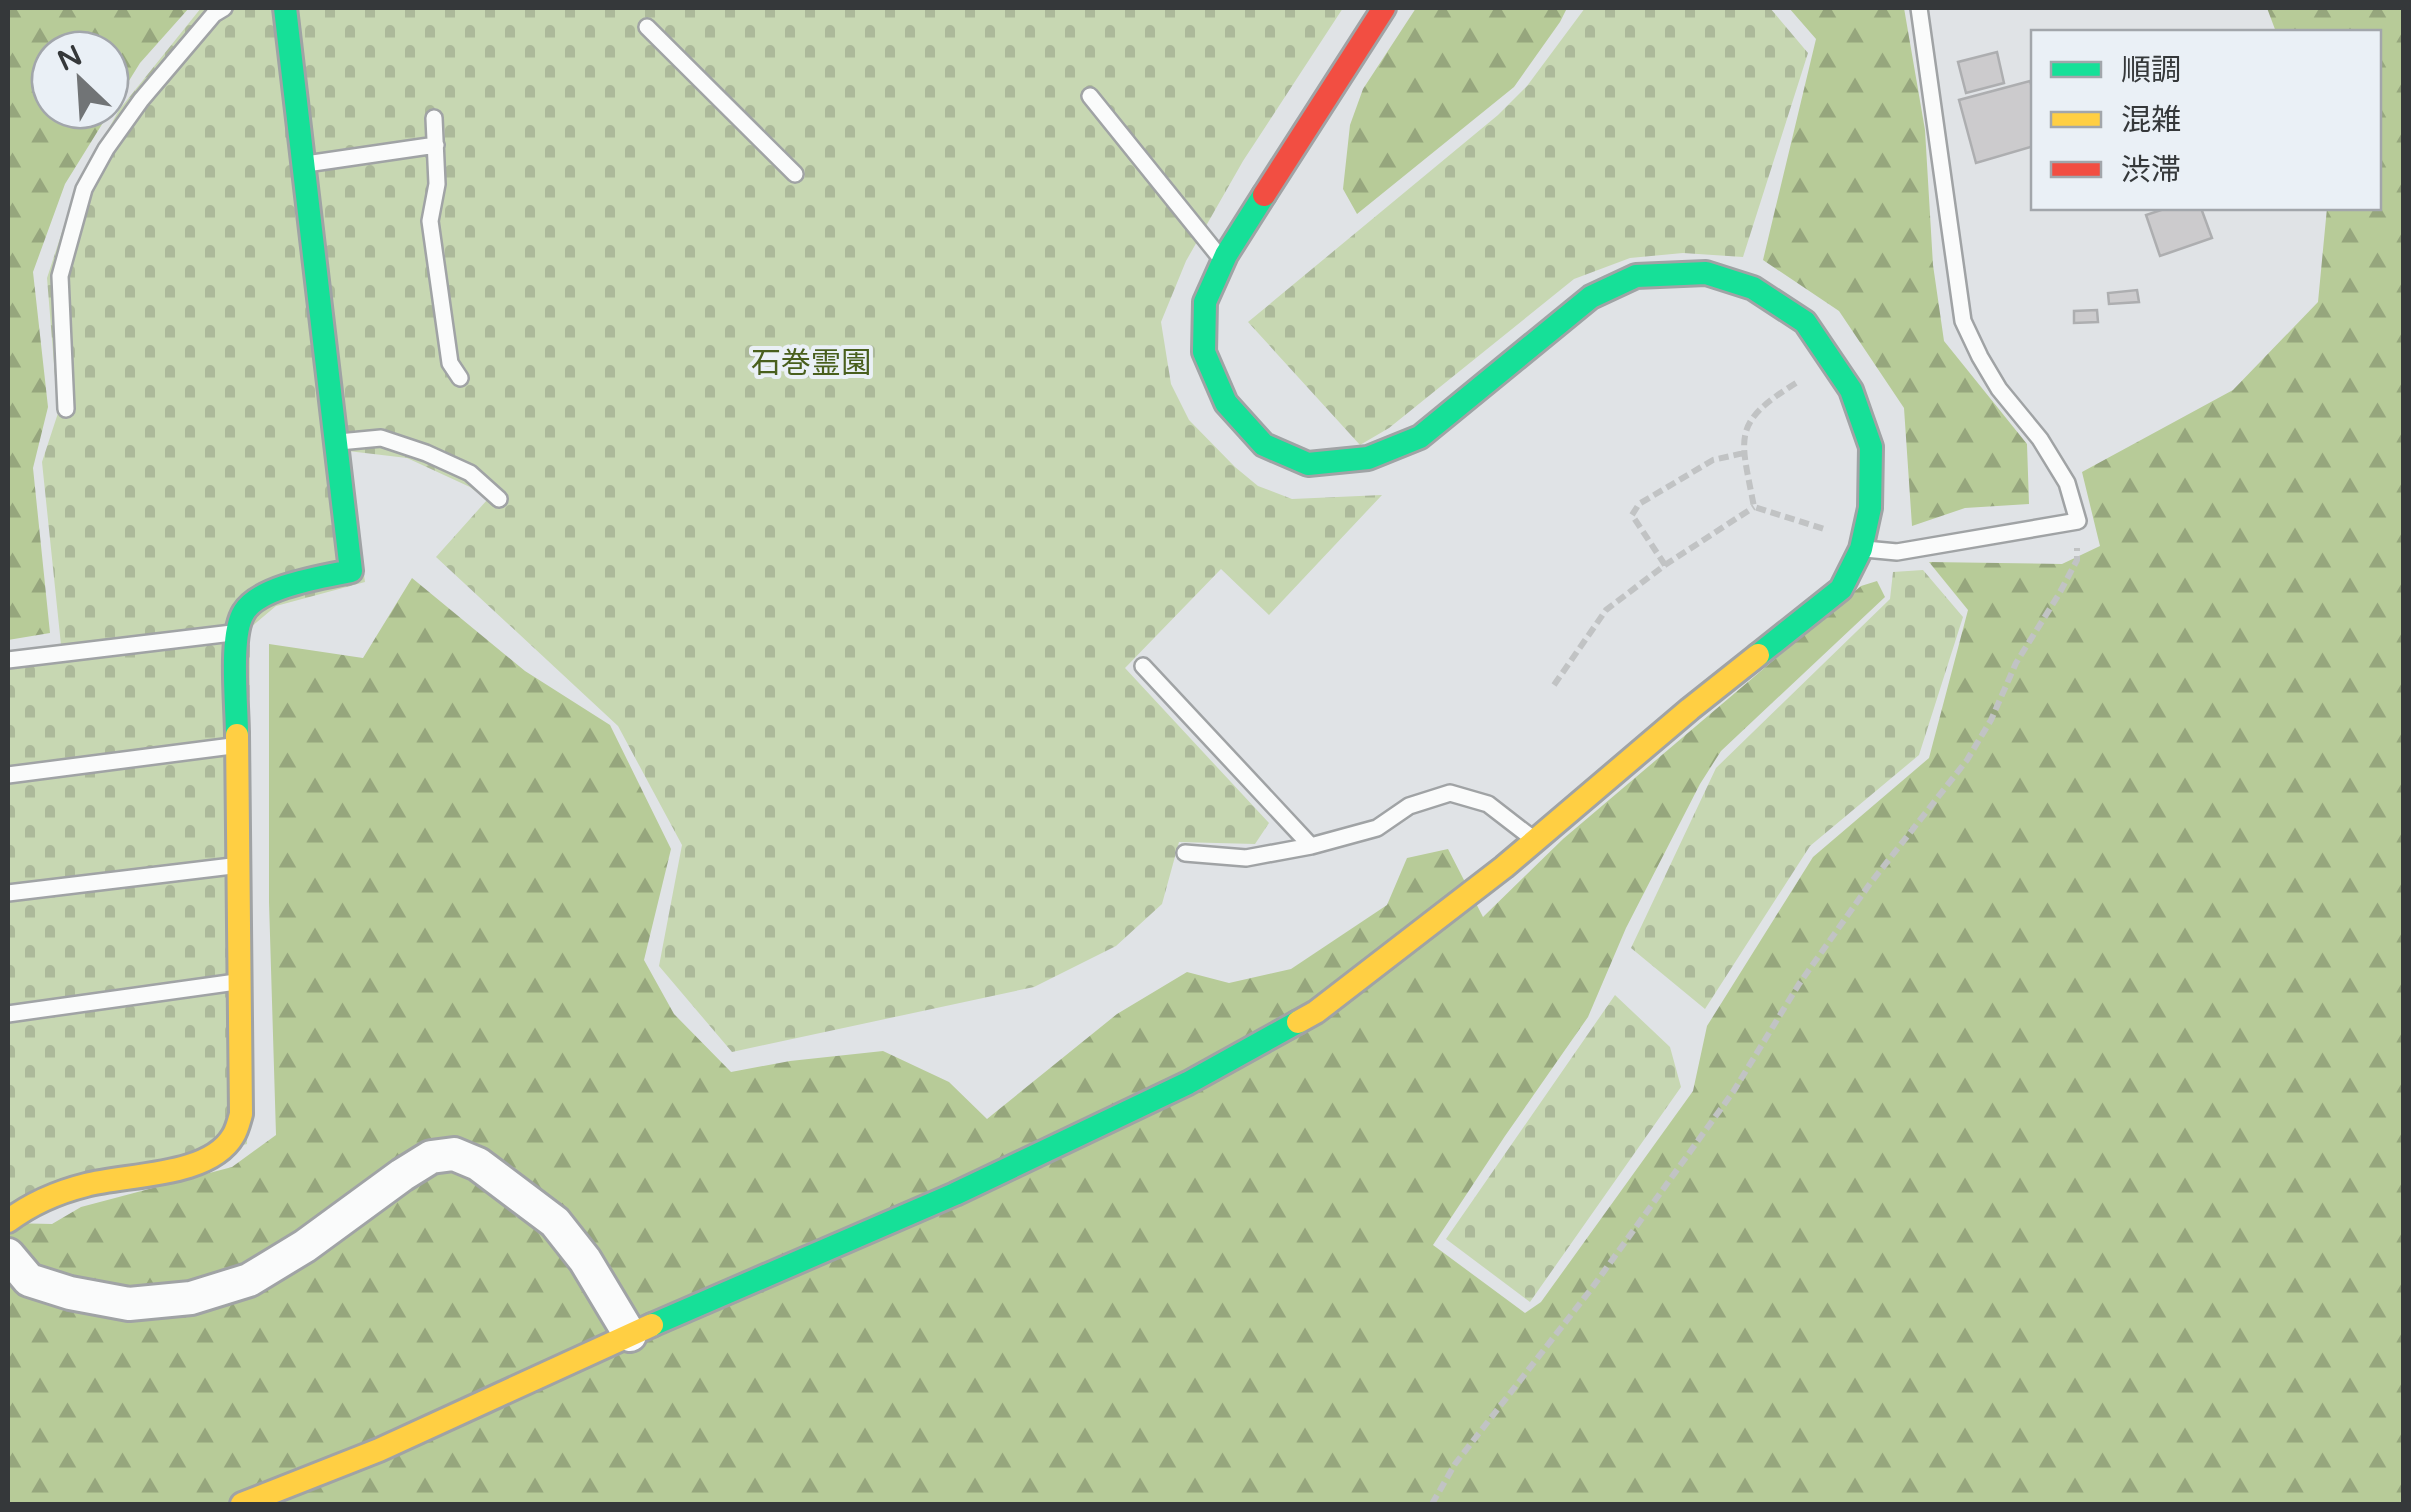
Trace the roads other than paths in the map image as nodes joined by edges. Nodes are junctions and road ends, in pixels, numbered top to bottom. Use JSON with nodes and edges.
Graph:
{"nodes":[{"id":1,"x":224,"y":8,"type":"edge"},
{"id":2,"x":282,"y":8,"type":"edge"},
{"id":3,"x":1384,"y":8,"type":"edge"},
{"id":4,"x":1919,"y":8,"type":"edge"},
{"id":5,"x":647,"y":27,"type":"dead end"},
{"id":6,"x":1090,"y":96,"type":"dead end"},
{"id":7,"x":434,"y":118,"type":"dead end"},
{"id":8,"x":436,"y":145,"type":"junction"},
{"id":9,"x":303,"y":164,"type":"junction"},
{"id":10,"x":795,"y":174,"type":"dead end"},
{"id":11,"x":1224,"y":262,"type":"junction"},
{"id":12,"x":460,"y":378,"type":"dead end"},
{"id":13,"x":66,"y":409,"type":"dead end"},
{"id":14,"x":335,"y":442,"type":"junction"},
{"id":15,"x":499,"y":498,"type":"dead end"},
{"id":16,"x":1861,"y":549,"type":"junction"},
{"id":17,"x":236,"y":632,"type":"junction"},
{"id":18,"x":8,"y":660,"type":"edge"},
{"id":19,"x":1144,"y":666,"type":"dead end"},
{"id":20,"x":237,"y":746,"type":"junction"},
{"id":21,"x":8,"y":775,"type":"edge"},
{"id":22,"x":1535,"y":841,"type":"junction"},
{"id":23,"x":1311,"y":846,"type":"junction"},
{"id":24,"x":1185,"y":853,"type":"dead end"},
{"id":25,"x":238,"y":866,"type":"junction"},
{"id":26,"x":8,"y":893,"type":"edge"},
{"id":27,"x":239,"y":981,"type":"junction"},
{"id":28,"x":8,"y":1014,"type":"edge"},
{"id":29,"x":8,"y":1221,"type":"edge"},
{"id":30,"x":8,"y":1255,"type":"edge"},
{"id":31,"x":630,"y":1334,"type":"junction"},
{"id":32,"x":242,"y":1504,"type":"edge"}],
"edges":[{"from":1,"to":13,"type":"lane"},
{"from":2,"to":9,"type":"street"},
{"from":3,"to":11,"type":"street"},
{"from":4,"to":16,"type":"lane"},
{"from":5,"to":10,"type":"lane"},
{"from":6,"to":11,"type":"lane"},
{"from":7,"to":8,"type":"lane"},
{"from":8,"to":9,"type":"lane"},
{"from":8,"to":12,"type":"lane"},
{"from":9,"to":14,"type":"street"},
{"from":11,"to":16,"type":"street"},
{"from":14,"to":15,"type":"lane"},
{"from":14,"to":17,"type":"street"},
{"from":16,"to":22,"type":"street"},
{"from":17,"to":18,"type":"lane"},
{"from":17,"to":20,"type":"street"},
{"from":19,"to":23,"type":"lane"},
{"from":20,"to":21,"type":"lane"},
{"from":20,"to":25,"type":"street"},
{"from":22,"to":23,"type":"lane"},
{"from":22,"to":31,"type":"street"},
{"from":23,"to":24,"type":"lane"},
{"from":25,"to":26,"type":"lane"},
{"from":25,"to":27,"type":"street"},
{"from":27,"to":28,"type":"lane"},
{"from":27,"to":29,"type":"street"},
{"from":30,"to":31,"type":"street"},
{"from":31,"to":32,"type":"street"}]}
